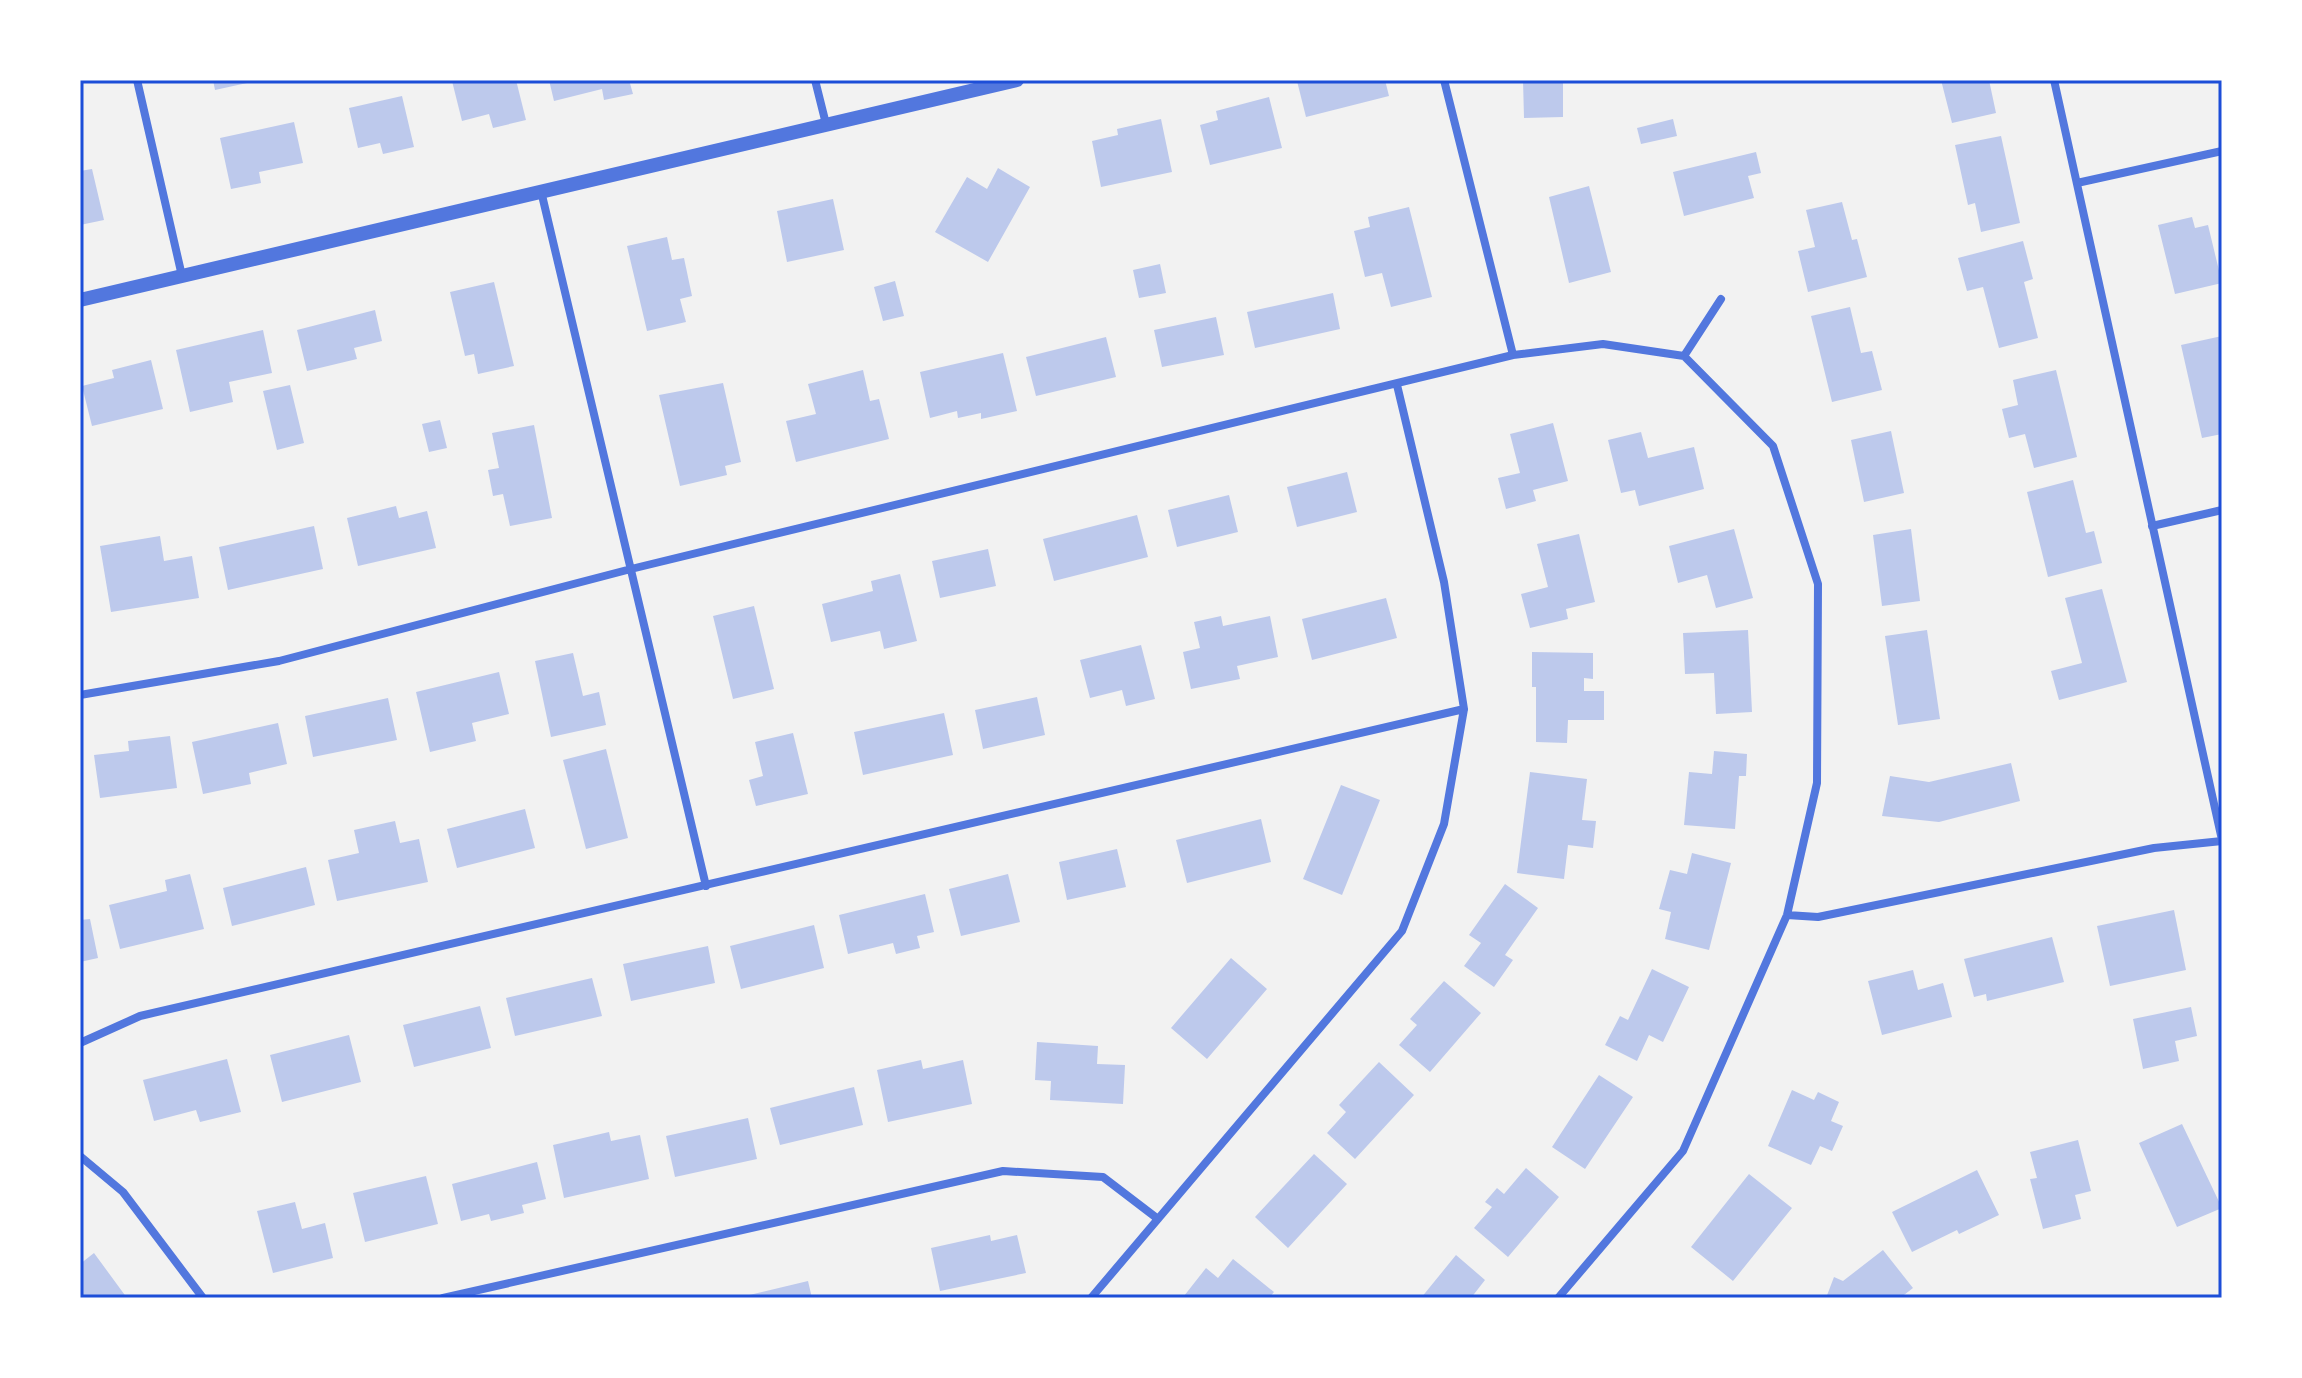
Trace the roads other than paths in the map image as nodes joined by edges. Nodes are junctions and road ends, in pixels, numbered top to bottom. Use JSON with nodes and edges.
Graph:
{"nodes":[{"id":1,"x":137,"y":80,"type":"edge"},
{"id":2,"x":815,"y":80,"type":"edge"},
{"id":3,"x":1017,"y":80,"type":"edge"},
{"id":4,"x":1444,"y":80,"type":"edge"},
{"id":5,"x":2054,"y":80,"type":"edge"},
{"id":6,"x":826,"y":124,"type":"junction"},
{"id":7,"x":2222,"y":151,"type":"edge"},
{"id":8,"x":2077,"y":183,"type":"junction"},
{"id":9,"x":541,"y":191,"type":"junction"},
{"id":10,"x":182,"y":276,"type":"junction"},
{"id":11,"x":1721,"y":299,"type":"dead end"},
{"id":12,"x":80,"y":300,"type":"edge"},
{"id":13,"x":1513,"y":355,"type":"junction"},
{"id":14,"x":1684,"y":356,"type":"junction"},
{"id":15,"x":1397,"y":385,"type":"junction"},
{"id":16,"x":2222,"y":510,"type":"edge"},
{"id":17,"x":2152,"y":526,"type":"junction"},
{"id":18,"x":631,"y":569,"type":"junction"},
{"id":19,"x":80,"y":695,"type":"edge"},
{"id":20,"x":1464,"y":709,"type":"junction"},
{"id":21,"x":2222,"y":840,"type":"edge"},
{"id":22,"x":706,"y":886,"type":"junction"},
{"id":23,"x":1787,"y":915,"type":"junction"},
{"id":24,"x":80,"y":1043,"type":"edge"},
{"id":25,"x":80,"y":1156,"type":"edge"},
{"id":26,"x":1158,"y":1219,"type":"junction"},
{"id":27,"x":203,"y":1298,"type":"edge"},
{"id":28,"x":443,"y":1298,"type":"edge"},
{"id":29,"x":1091,"y":1298,"type":"edge"},
{"id":30,"x":1558,"y":1298,"type":"edge"}],
"edges":[{"from":1,"to":10,"type":"street"},
{"from":2,"to":6,"type":"street"},
{"from":3,"to":6,"type":"street"},
{"from":4,"to":13,"type":"street"},
{"from":5,"to":8,"type":"street"},
{"from":6,"to":9,"type":"street"},
{"from":7,"to":8,"type":"street"},
{"from":8,"to":17,"type":"street"},
{"from":9,"to":10,"type":"street"},
{"from":9,"to":18,"type":"street"},
{"from":10,"to":12,"type":"street"},
{"from":11,"to":14,"type":"street"},
{"from":13,"to":14,"type":"street"},
{"from":13,"to":15,"type":"street"},
{"from":14,"to":23,"type":"street"},
{"from":15,"to":18,"type":"street"},
{"from":15,"to":20,"type":"street"},
{"from":16,"to":17,"type":"street"},
{"from":17,"to":21,"type":"street"},
{"from":18,"to":19,"type":"street"},
{"from":18,"to":22,"type":"street"},
{"from":20,"to":22,"type":"street"},
{"from":20,"to":26,"type":"street"},
{"from":21,"to":23,"type":"street"},
{"from":22,"to":24,"type":"street"},
{"from":23,"to":30,"type":"street"},
{"from":25,"to":27,"type":"street"},
{"from":26,"to":28,"type":"street"},
{"from":26,"to":29,"type":"street"}]}
